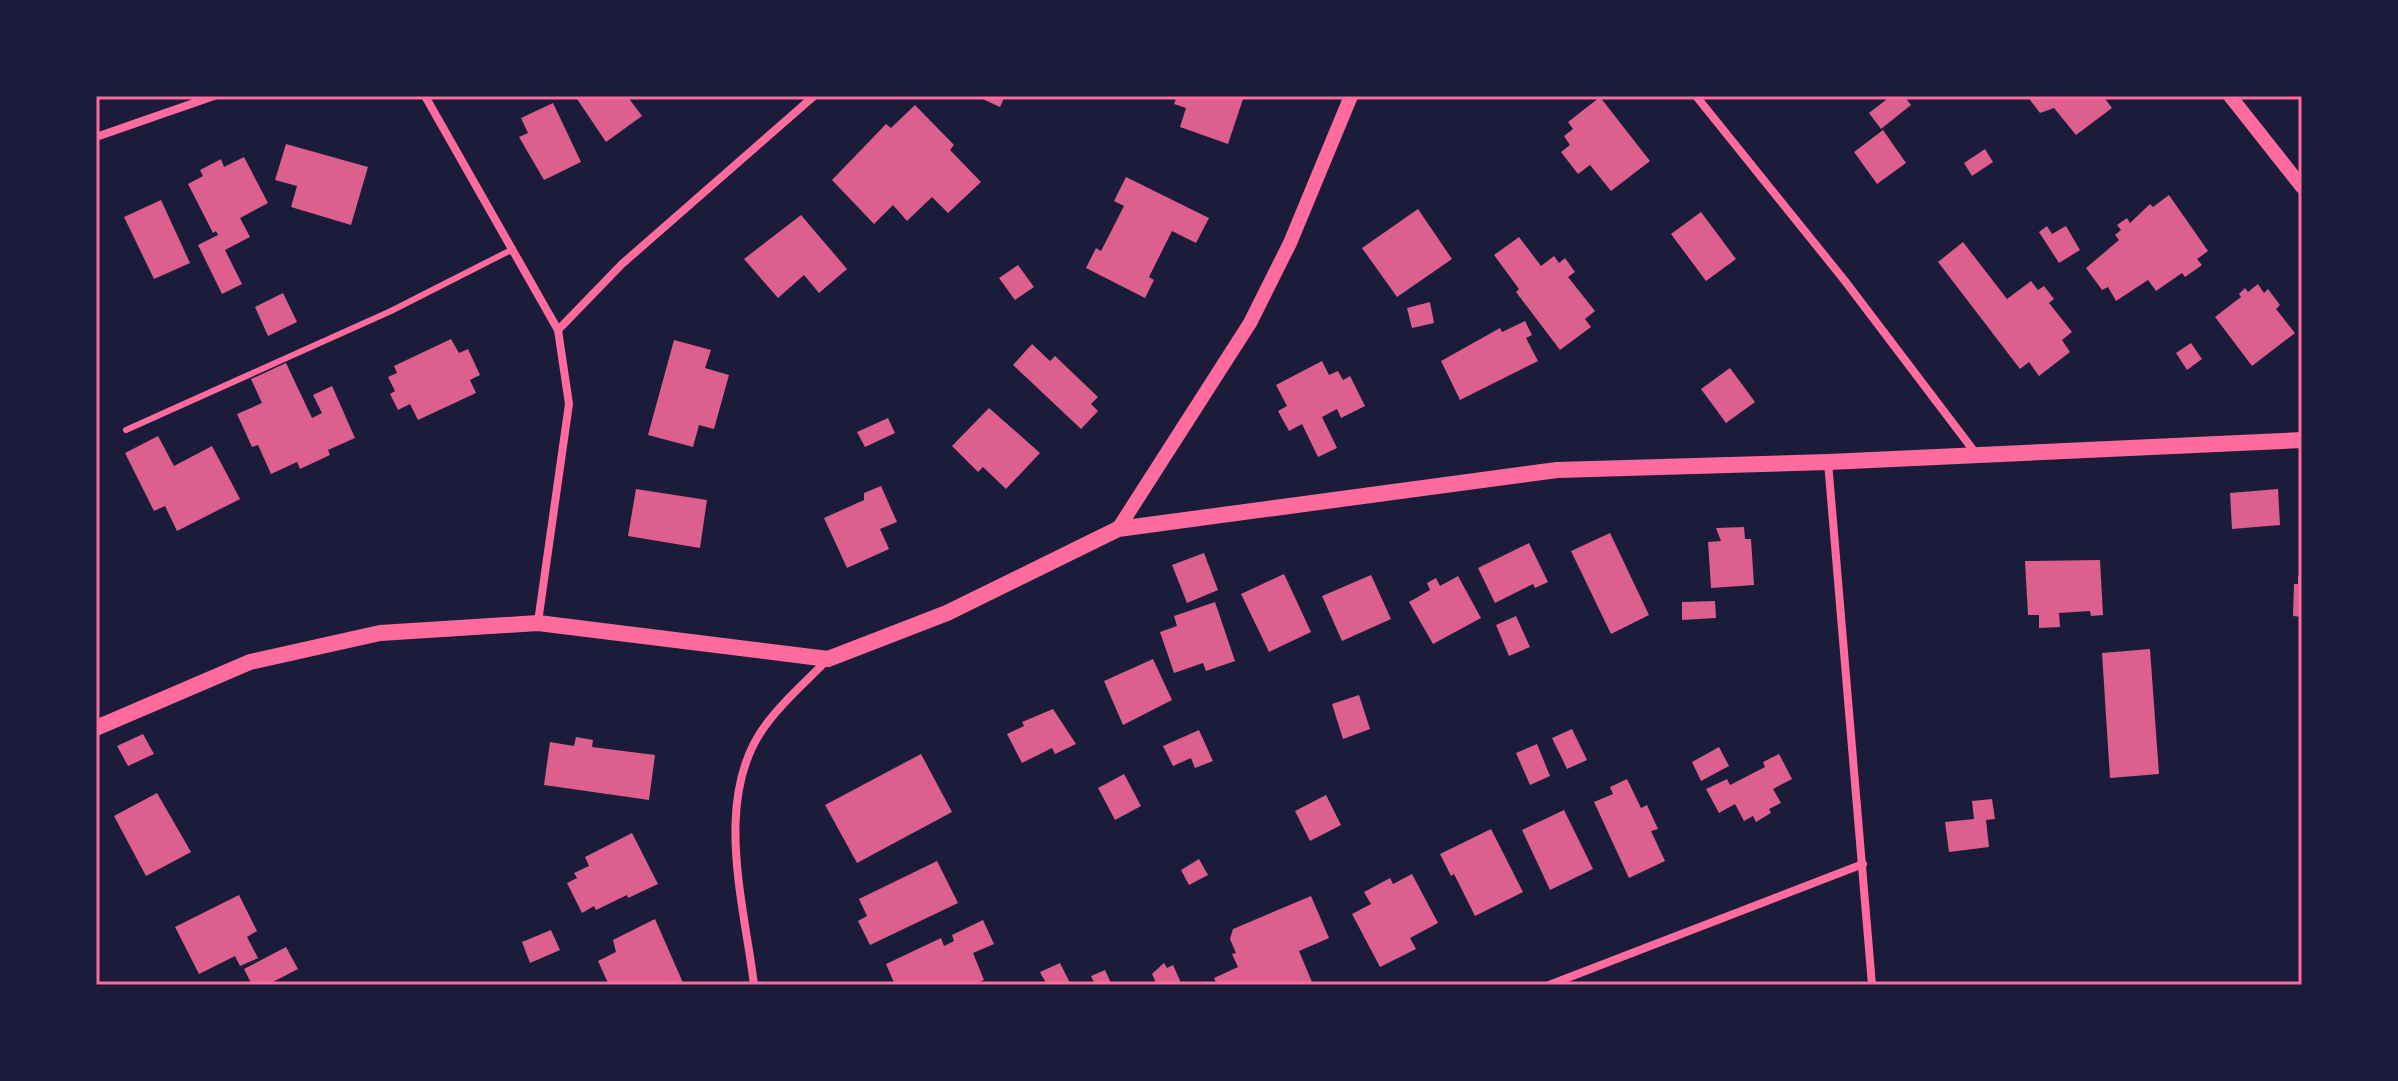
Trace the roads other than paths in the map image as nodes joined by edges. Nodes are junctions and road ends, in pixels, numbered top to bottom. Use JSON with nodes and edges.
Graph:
{"nodes":[{"id":1,"x":214,"y":96,"type":"edge"},
{"id":2,"x":425,"y":96,"type":"edge"},
{"id":3,"x":814,"y":96,"type":"edge"},
{"id":4,"x":1351,"y":96,"type":"edge"},
{"id":5,"x":1696,"y":96,"type":"edge"},
{"id":6,"x":2230,"y":96,"type":"edge"},
{"id":7,"x":96,"y":137,"type":"edge"},
{"id":8,"x":2302,"y":187,"type":"edge"},
{"id":9,"x":513,"y":249,"type":"junction"},
{"id":10,"x":558,"y":330,"type":"junction"},
{"id":11,"x":126,"y":430,"type":"dead end"},
{"id":12,"x":2302,"y":440,"type":"edge"},
{"id":13,"x":1977,"y":456,"type":"junction"},
{"id":14,"x":1828,"y":462,"type":"junction"},
{"id":15,"x":1118,"y":529,"type":"junction"},
{"id":16,"x":538,"y":623,"type":"junction"},
{"id":17,"x":828,"y":659,"type":"junction"},
{"id":18,"x":96,"y":728,"type":"edge"},
{"id":19,"x":1863,"y":864,"type":"junction"},
{"id":20,"x":754,"y":985,"type":"edge"},
{"id":21,"x":1549,"y":985,"type":"edge"},
{"id":22,"x":1872,"y":985,"type":"edge"}],
"edges":[{"from":1,"to":7,"type":"street"},
{"from":2,"to":9,"type":"street"},
{"from":3,"to":10,"type":"street"},
{"from":4,"to":15,"type":"street"},
{"from":5,"to":13,"type":"street"},
{"from":6,"to":8,"type":"street"},
{"from":9,"to":10,"type":"street"},
{"from":9,"to":11,"type":"lane"},
{"from":10,"to":16,"type":"street"},
{"from":12,"to":13,"type":"main road"},
{"from":13,"to":14,"type":"main road"},
{"from":14,"to":15,"type":"main road"},
{"from":14,"to":19,"type":"street"},
{"from":15,"to":17,"type":"main road"},
{"from":16,"to":17,"type":"main road"},
{"from":16,"to":18,"type":"main road"},
{"from":17,"to":20,"type":"street"},
{"from":19,"to":21,"type":"street"},
{"from":19,"to":22,"type":"street"}]}
